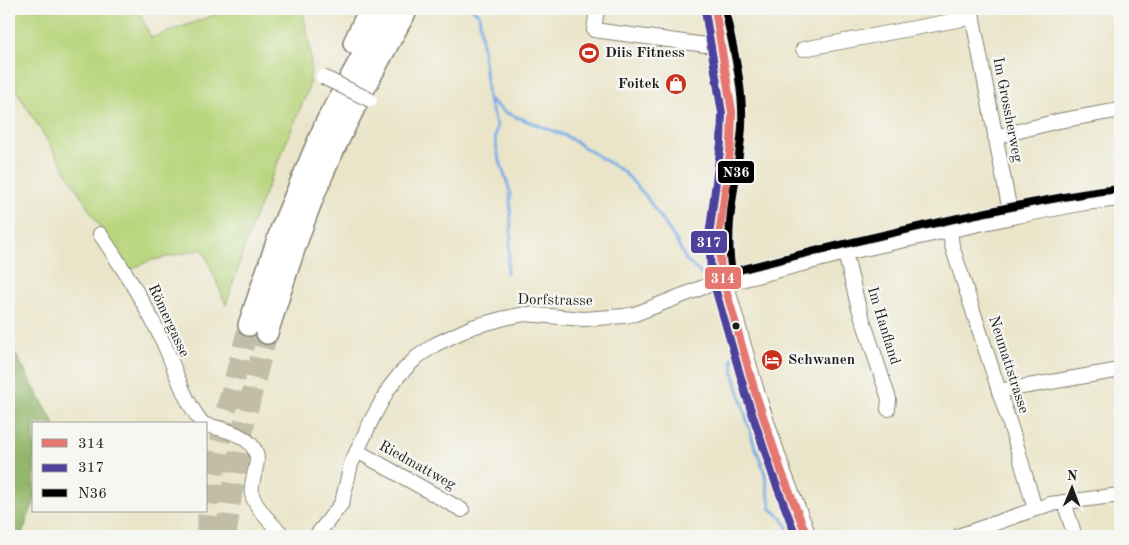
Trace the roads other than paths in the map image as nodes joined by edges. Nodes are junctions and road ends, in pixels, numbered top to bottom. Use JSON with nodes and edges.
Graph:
{"nodes":[{"id":1,"x":370,"y":9,"type":"edge"},
{"id":2,"x":388,"y":9,"type":"edge"},
{"id":3,"x":407,"y":9,"type":"edge"},
{"id":4,"x":597,"y":9,"type":"edge"},
{"id":5,"x":715,"y":9,"type":"edge"},
{"id":6,"x":972,"y":13,"type":"edge"},
{"id":7,"x":721,"y":42,"type":"junction"},
{"id":8,"x":803,"y":49,"type":"dead end"},
{"id":9,"x":323,"y":77,"type":"dead end"},
{"id":10,"x":370,"y":100,"type":"dead end"},
{"id":11,"x":1120,"y":110,"type":"edge"},
{"id":12,"x":326,"y":123,"type":"junction"},
{"id":13,"x":995,"y":137,"type":"junction"},
{"id":14,"x":1120,"y":199,"type":"edge"},
{"id":15,"x":1011,"y":217,"type":"junction"},
{"id":16,"x":950,"y":231,"type":"junction"},
{"id":17,"x":100,"y":234,"type":"dead end"},
{"id":18,"x":845,"y":253,"type":"junction"},
{"id":19,"x":724,"y":283,"type":"junction"},
{"id":20,"x":1120,"y":370,"type":"edge"},
{"id":21,"x":999,"y":391,"type":"junction"},
{"id":22,"x":888,"y":409,"type":"dead end"},
{"id":23,"x":203,"y":422,"type":"edge"},
{"id":24,"x":208,"y":425,"type":"edge"},
{"id":25,"x":357,"y":451,"type":"junction"},
{"id":26,"x":1120,"y":495,"type":"edge"},
{"id":27,"x":1064,"y":502,"type":"junction"},
{"id":28,"x":1035,"y":509,"type":"junction"},
{"id":29,"x":462,"y":510,"type":"dead end"},
{"id":30,"x":284,"y":536,"type":"edge"},
{"id":31,"x":316,"y":536,"type":"edge"},
{"id":32,"x":807,"y":536,"type":"edge"},
{"id":33,"x":958,"y":536,"type":"edge"},
{"id":34,"x":1075,"y":536,"type":"edge"}],
"edges":[{"from":1,"to":12,"type":"highway"},
{"from":2,"to":12,"type":"highway"},
{"from":3,"to":12,"type":"highway"},
{"from":4,"to":7,"type":"street"},
{"from":5,"to":7,"type":"main road"},
{"from":6,"to":8,"type":"street"},
{"from":6,"to":13,"type":"street","name":"Im Grossherweg"},
{"from":7,"to":19,"type":"main road"},
{"from":9,"to":10,"type":"street","bridge":true},
{"from":11,"to":13,"type":"street"},
{"from":13,"to":15,"type":"street","name":"Im Grossherweg"},
{"from":14,"to":15,"type":"street","name":"Dorfstrasse"},
{"from":15,"to":16,"type":"street","name":"Dorfstrasse"},
{"from":16,"to":18,"type":"street","name":"Dorfstrasse"},
{"from":16,"to":21,"type":"street","name":"Neumattstrasse"},
{"from":17,"to":23,"type":"street","name":"Römergasse"},
{"from":18,"to":19,"type":"street","name":"Dorfstrasse"},
{"from":18,"to":22,"type":"street","name":"Im Hanfland"},
{"from":19,"to":25,"type":"street","name":"Dorfstrasse"},
{"from":19,"to":32,"type":"main road"},
{"from":20,"to":21,"type":"street"},
{"from":21,"to":28,"type":"street","name":"Neumattstrasse"},
{"from":24,"to":30,"type":"street","name":"Römergasse"},
{"from":25,"to":29,"type":"street","name":"Riedmattweg"},
{"from":25,"to":31,"type":"street","name":"Dorfstrasse"},
{"from":26,"to":27,"type":"street"},
{"from":27,"to":28,"type":"street"},
{"from":27,"to":34,"type":"street"},
{"from":28,"to":33,"type":"street"}]}
